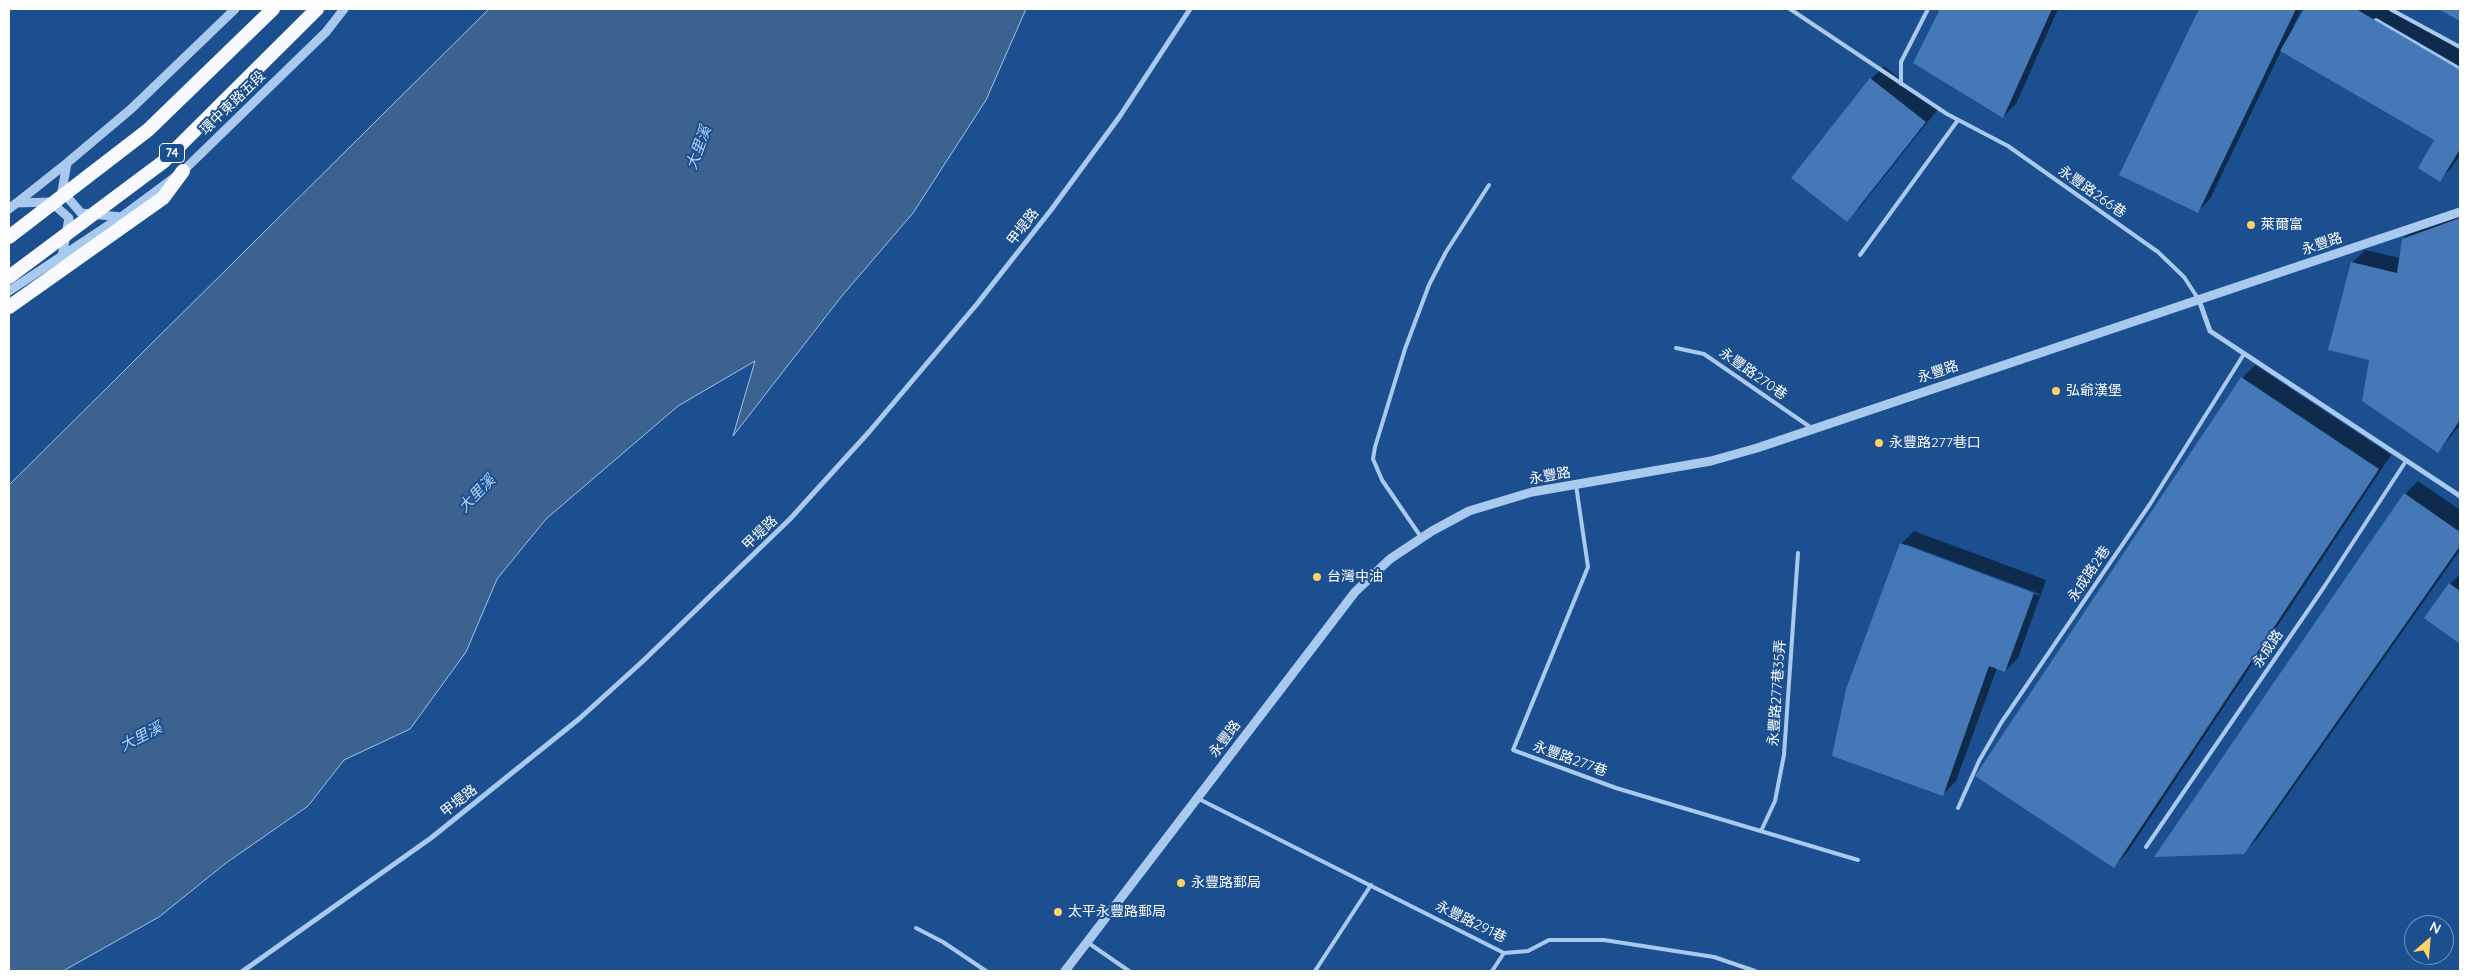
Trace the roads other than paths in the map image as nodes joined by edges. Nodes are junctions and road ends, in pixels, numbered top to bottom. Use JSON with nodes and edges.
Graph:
{"nodes":[{"id":1,"x":235,"y":9,"type":"edge"},
{"id":2,"x":274,"y":9,"type":"edge"},
{"id":3,"x":317,"y":9,"type":"edge"},
{"id":4,"x":344,"y":9,"type":"edge"},
{"id":5,"x":1190,"y":9,"type":"edge"},
{"id":6,"x":1790,"y":9,"type":"edge"},
{"id":7,"x":1928,"y":9,"type":"edge"},
{"id":8,"x":2390,"y":9,"type":"edge"},
{"id":9,"x":2460,"y":47,"type":"edge"},
{"id":10,"x":1901,"y":84,"type":"junction"},
{"id":11,"x":1958,"y":120,"type":"junction"},
{"id":12,"x":67,"y":164,"type":"junction"},
{"id":13,"x":183,"y":171,"type":"junction"},
{"id":14,"x":1489,"y":185,"type":"dead end"},
{"id":15,"x":12,"y":206,"type":"edge"},
{"id":16,"x":2460,"y":212,"type":"edge"},
{"id":17,"x":121,"y":217,"type":"junction"},
{"id":18,"x":9,"y":237,"type":"edge"},
{"id":19,"x":1860,"y":255,"type":"dead end"},
{"id":20,"x":62,"y":257,"type":"junction"},
{"id":21,"x":9,"y":277,"type":"edge"},
{"id":22,"x":9,"y":291,"type":"edge"},
{"id":23,"x":2199,"y":300,"type":"junction"},
{"id":24,"x":9,"y":307,"type":"edge"},
{"id":25,"x":1676,"y":348,"type":"dead end"},
{"id":26,"x":2244,"y":354,"type":"junction"},
{"id":27,"x":1813,"y":428,"type":"junction"},
{"id":28,"x":2406,"y":461,"type":"junction"},
{"id":29,"x":1576,"y":485,"type":"junction"},
{"id":30,"x":2460,"y":496,"type":"edge"},
{"id":31,"x":1421,"y":537,"type":"junction"},
{"id":32,"x":1798,"y":553,"type":"dead end"},
{"id":33,"x":1197,"y":798,"type":"junction"},
{"id":34,"x":1958,"y":808,"type":"dead end"},
{"id":35,"x":1761,"y":831,"type":"junction"},
{"id":36,"x":2146,"y":847,"type":"dead end"},
{"id":37,"x":1858,"y":860,"type":"dead end"},
{"id":38,"x":1371,"y":885,"type":"junction"},
{"id":39,"x":916,"y":928,"type":"dead end"},
{"id":40,"x":1087,"y":942,"type":"junction"},
{"id":41,"x":1504,"y":953,"type":"junction"},
{"id":42,"x":243,"y":971,"type":"edge"},
{"id":43,"x":986,"y":971,"type":"edge"},
{"id":44,"x":1065,"y":971,"type":"edge"},
{"id":45,"x":1129,"y":971,"type":"edge"},
{"id":46,"x":1316,"y":971,"type":"edge"},
{"id":47,"x":1492,"y":971,"type":"edge"},
{"id":48,"x":1755,"y":971,"type":"edge"}],
"edges":[{"from":1,"to":12,"type":"street"},
{"from":2,"to":18,"type":"highway","number":"74","bridge":true},
{"from":3,"to":21,"type":"highway","number":"74","bridge":true},
{"from":4,"to":13,"type":"street","name":"環中東路五段"},
{"from":5,"to":42,"type":"street","name":"甲堤路"},
{"from":6,"to":10,"type":"lane","name":"永豐路266巷"},
{"from":7,"to":10,"type":"lane"},
{"from":8,"to":9,"type":"lane"},
{"from":10,"to":11,"type":"lane","name":"永豐路266巷"},
{"from":11,"to":19,"type":"lane"},
{"from":11,"to":23,"type":"lane","name":"永豐路266巷"},
{"from":12,"to":15,"type":"street"},
{"from":12,"to":17,"type":"street"},
{"from":13,"to":17,"type":"street","name":"環中東路五段"},
{"from":13,"to":24,"type":"highway"},
{"from":14,"to":31,"type":"lane"},
{"from":15,"to":20,"type":"street"},
{"from":16,"to":23,"type":"street","name":"永豐路"},
{"from":17,"to":20,"type":"street","name":"環中東路五段"},
{"from":20,"to":22,"type":"street","name":"環中東路五段"},
{"from":23,"to":26,"type":"street"},
{"from":23,"to":27,"type":"street","name":"永豐路"},
{"from":25,"to":27,"type":"lane","name":"永豐路270巷"},
{"from":26,"to":28,"type":"street"},
{"from":26,"to":34,"type":"lane","name":"永成路2巷"},
{"from":27,"to":29,"type":"street","name":"永豐路"},
{"from":28,"to":30,"type":"street"},
{"from":28,"to":36,"type":"lane","name":"永成路"},
{"from":29,"to":31,"type":"street","name":"永豐路"},
{"from":29,"to":35,"type":"lane","name":"永豐路277巷"},
{"from":31,"to":33,"type":"street","name":"永豐路"},
{"from":32,"to":35,"type":"lane","name":"永豐路277巷35弄"},
{"from":33,"to":38,"type":"lane","name":"永豐路291巷"},
{"from":33,"to":40,"type":"street","name":"永豐路"},
{"from":35,"to":37,"type":"lane","name":"永豐路277巷"},
{"from":38,"to":41,"type":"lane","name":"永豐路291巷"},
{"from":38,"to":46,"type":"lane"},
{"from":39,"to":43,"type":"lane"},
{"from":40,"to":44,"type":"street","name":"永豐路"},
{"from":40,"to":45,"type":"lane"},
{"from":41,"to":47,"type":"lane"},
{"from":41,"to":48,"type":"lane","name":"永豐路291巷"}]}
